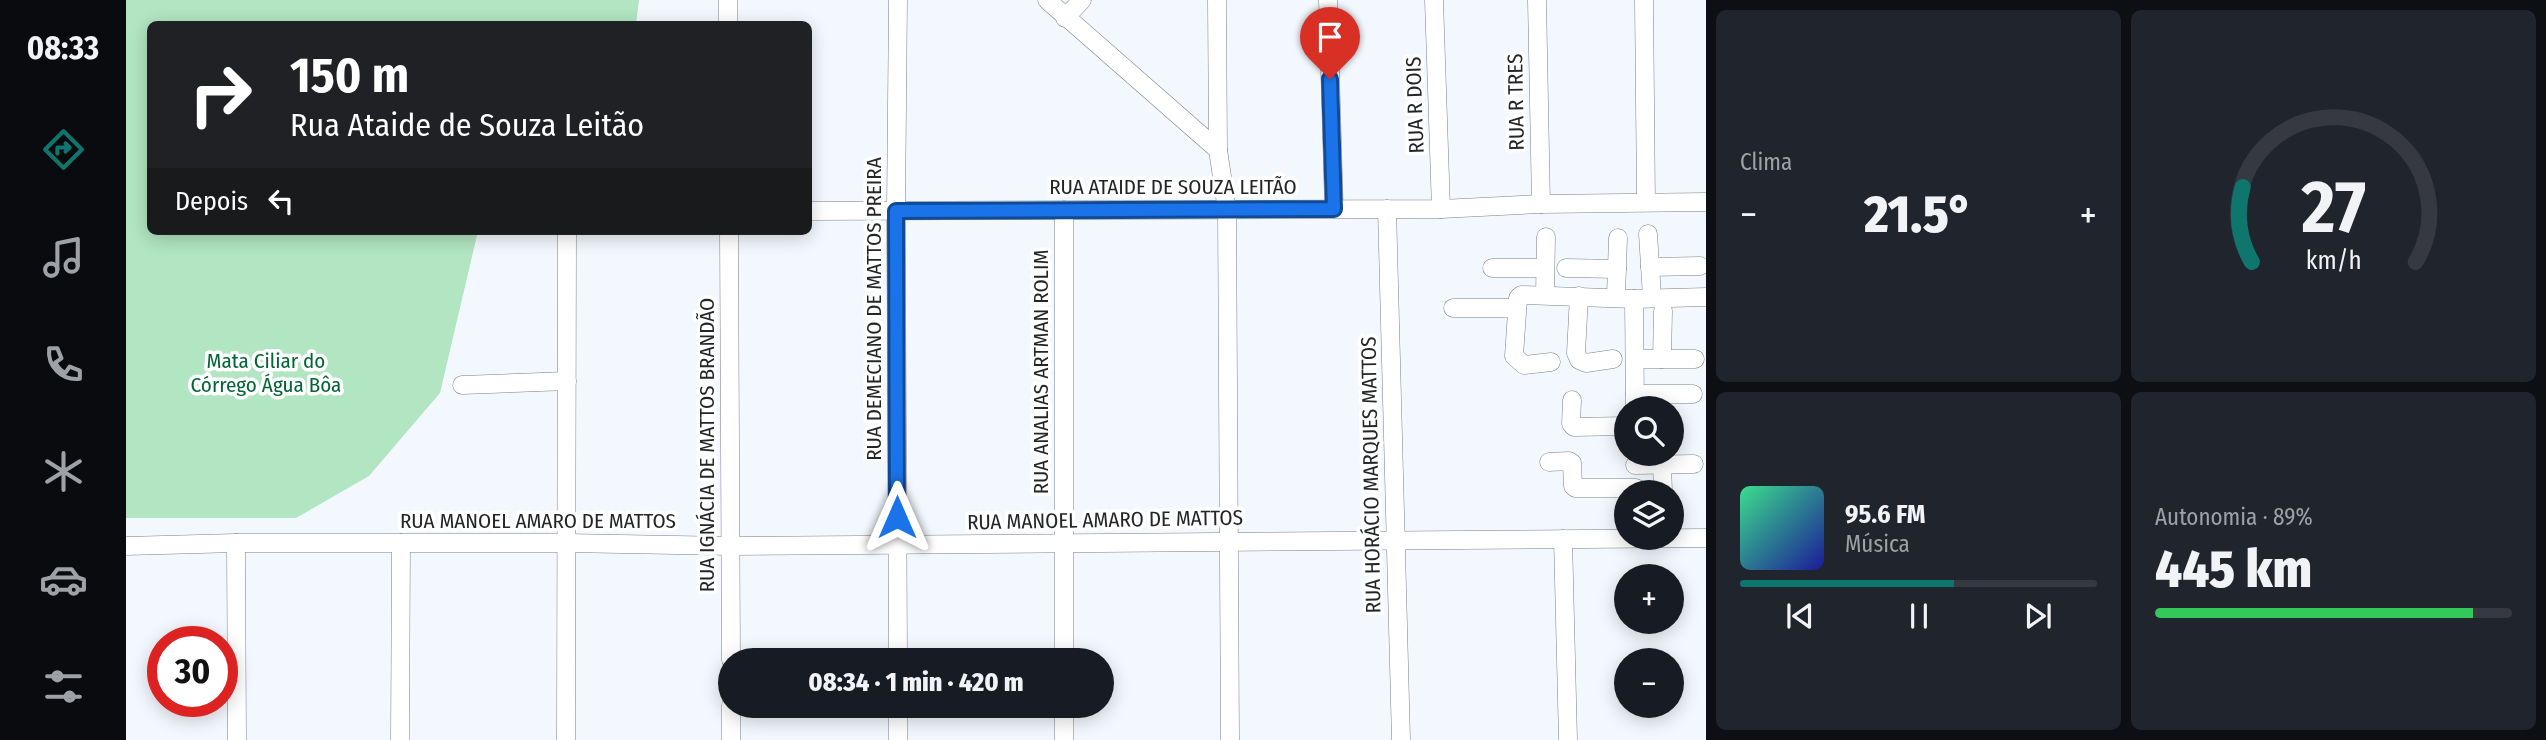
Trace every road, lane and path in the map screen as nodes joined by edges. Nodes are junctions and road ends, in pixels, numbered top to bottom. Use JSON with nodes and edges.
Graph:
{"nodes":[{"id":1,"x":728,"y":0,"type":"edge"},
{"id":2,"x":898,"y":0,"type":"edge"},
{"id":3,"x":1047,"y":0,"type":"edge"},
{"id":4,"x":1082,"y":0,"type":"edge"},
{"id":5,"x":1217,"y":0,"type":"edge"},
{"id":6,"x":1328,"y":0,"type":"edge"},
{"id":7,"x":1434,"y":0,"type":"edge"},
{"id":8,"x":1537,"y":0,"type":"edge"},
{"id":9,"x":1644,"y":0,"type":"edge"},
{"id":10,"x":1065,"y":18,"type":"junction"},
{"id":11,"x":729,"y":21,"type":"edge"},
{"id":12,"x":1218,"y":150,"type":"junction"},
{"id":13,"x":1646,"y":202,"type":"junction"},
{"id":14,"x":1706,"y":202,"type":"edge"},
{"id":15,"x":1541,"y":204,"type":"junction"},
{"id":16,"x":1334,"y":209,"type":"junction"},
{"id":17,"x":1387,"y":209,"type":"junction"},
{"id":18,"x":1441,"y":209,"type":"junction"},
{"id":19,"x":1064,"y":210,"type":"junction"},
{"id":20,"x":1227,"y":210,"type":"junction"},
{"id":21,"x":812,"y":211,"type":"edge"},
{"id":22,"x":896,"y":211,"type":"junction"},
{"id":23,"x":1648,"y":234,"type":"dead end"},
{"id":24,"x":567,"y":235,"type":"edge"},
{"id":25,"x":729,"y":235,"type":"edge"},
{"id":26,"x":1546,"y":237,"type":"dead end"},
{"id":27,"x":1618,"y":238,"type":"dead end"},
{"id":28,"x":1650,"y":267,"type":"junction"},
{"id":29,"x":1700,"y":267,"type":"dead end"},
{"id":30,"x":1492,"y":268,"type":"dead end"},
{"id":31,"x":1545,"y":268,"type":"junction"},
{"id":32,"x":1566,"y":268,"type":"dead end"},
{"id":33,"x":1616,"y":269,"type":"junction"},
{"id":34,"x":1545,"y":295,"type":"junction"},
{"id":35,"x":1579,"y":296,"type":"junction"},
{"id":36,"x":1706,"y":297,"type":"edge"},
{"id":37,"x":1641,"y":301,"type":"junction"},
{"id":38,"x":1453,"y":308,"type":"dead end"},
{"id":39,"x":1517,"y":308,"type":"junction"},
{"id":40,"x":1613,"y":359,"type":"dead end"},
{"id":41,"x":1635,"y":359,"type":"junction"},
{"id":42,"x":1662,"y":359,"type":"junction"},
{"id":43,"x":1695,"y":359,"type":"dead end"},
{"id":44,"x":1551,"y":362,"type":"dead end"},
{"id":45,"x":566,"y":380,"type":"junction"},
{"id":46,"x":462,"y":385,"type":"dead end"},
{"id":47,"x":1693,"y":394,"type":"dead end"},
{"id":48,"x":1635,"y":396,"type":"edge"},
{"id":49,"x":1684,"y":396,"type":"edge"},
{"id":50,"x":1572,"y":400,"type":"dead end"},
{"id":51,"x":1614,"y":426,"type":"edge"},
{"id":52,"x":1549,"y":462,"type":"dead end"},
{"id":53,"x":1684,"y":464,"type":"edge"},
{"id":54,"x":1694,"y":464,"type":"dead end"},
{"id":55,"x":1614,"y":489,"type":"edge"},
{"id":56,"x":1706,"y":538,"type":"edge"},
{"id":57,"x":1563,"y":539,"type":"junction"},
{"id":58,"x":1396,"y":540,"type":"junction"},
{"id":59,"x":1229,"y":542,"type":"junction"},
{"id":60,"x":236,"y":543,"type":"junction"},
{"id":61,"x":401,"y":543,"type":"junction"},
{"id":62,"x":566,"y":543,"type":"junction"},
{"id":63,"x":1064,"y":543,"type":"junction"},
{"id":64,"x":897,"y":545,"type":"junction"},
{"id":65,"x":126,"y":546,"type":"edge"},
{"id":66,"x":730,"y":546,"type":"junction"},
{"id":67,"x":731,"y":648,"type":"edge"},
{"id":68,"x":898,"y":648,"type":"edge"},
{"id":69,"x":1064,"y":648,"type":"edge"},
{"id":70,"x":731,"y":718,"type":"edge"},
{"id":71,"x":898,"y":718,"type":"edge"},
{"id":72,"x":1064,"y":718,"type":"edge"},
{"id":73,"x":237,"y":740,"type":"edge"},
{"id":74,"x":400,"y":740,"type":"edge"},
{"id":75,"x":566,"y":740,"type":"edge"},
{"id":76,"x":731,"y":740,"type":"edge"},
{"id":77,"x":898,"y":740,"type":"edge"},
{"id":78,"x":1065,"y":740,"type":"edge"},
{"id":79,"x":1230,"y":740,"type":"edge"},
{"id":80,"x":1401,"y":740,"type":"edge"},
{"id":81,"x":1568,"y":740,"type":"edge"}],
"edges":[{"from":1,"to":11,"type":"street"},
{"from":2,"to":22,"type":"street","name":"RUA DEMECIANO DE MATTOS PREIRA"},
{"from":3,"to":10,"type":"street"},
{"from":4,"to":10,"type":"street"},
{"from":5,"to":12,"type":"street"},
{"from":6,"to":16,"type":"street"},
{"from":7,"to":18,"type":"street","name":"RUA R DOIS"},
{"from":8,"to":15,"type":"street","name":"RUA R TRES"},
{"from":9,"to":13,"type":"street"},
{"from":10,"to":12,"type":"street"},
{"from":12,"to":20,"type":"street"},
{"from":13,"to":14,"type":"street","name":"RUA ATAIDE DE SOUZA LEITÃO"},
{"from":13,"to":15,"type":"street","name":"RUA ATAIDE DE SOUZA LEITÃO"},
{"from":15,"to":18,"type":"street","name":"RUA ATAIDE DE SOUZA LEITÃO"},
{"from":16,"to":17,"type":"street","name":"RUA ATAIDE DE SOUZA LEITÃO"},
{"from":16,"to":20,"type":"street","name":"RUA ATAIDE DE SOUZA LEITÃO"},
{"from":17,"to":18,"type":"street","name":"RUA ATAIDE DE SOUZA LEITÃO"},
{"from":17,"to":58,"type":"street","name":"RUA HORÁCIO MARQUES MATTOS"},
{"from":19,"to":20,"type":"street","name":"RUA ATAIDE DE SOUZA LEITÃO"},
{"from":19,"to":22,"type":"street","name":"RUA ATAIDE DE SOUZA LEITÃO"},
{"from":19,"to":63,"type":"street","name":"RUA ANALIAS ARTMAN ROLIM"},
{"from":20,"to":59,"type":"street"},
{"from":21,"to":22,"type":"street","name":"RUA ATAIDE DE SOUZA LEITÃO"},
{"from":22,"to":64,"type":"street","name":"RUA DEMECIANO DE MATTOS PREIRA"},
{"from":23,"to":28,"type":"street"},
{"from":24,"to":45,"type":"street"},
{"from":25,"to":66,"type":"street","name":"RUA IGNÁCIA DE MATTOS BRANDÃO"},
{"from":26,"to":31,"type":"street"},
{"from":27,"to":33,"type":"street"},
{"from":28,"to":29,"type":"street"},
{"from":28,"to":37,"type":"street"},
{"from":30,"to":31,"type":"street"},
{"from":31,"to":34,"type":"street"},
{"from":32,"to":33,"type":"street"},
{"from":33,"to":37,"type":"street"},
{"from":34,"to":35,"type":"street"},
{"from":34,"to":39,"type":"street"},
{"from":35,"to":37,"type":"street"},
{"from":35,"to":40,"type":"street"},
{"from":36,"to":37,"type":"street"},
{"from":37,"to":41,"type":"street"},
{"from":37,"to":42,"type":"street"},
{"from":38,"to":39,"type":"street"},
{"from":39,"to":44,"type":"street"},
{"from":41,"to":42,"type":"street"},
{"from":41,"to":48,"type":"street"},
{"from":42,"to":43,"type":"street"},
{"from":45,"to":46,"type":"street"},
{"from":45,"to":62,"type":"street"},
{"from":47,"to":49,"type":"street"},
{"from":50,"to":51,"type":"street"},
{"from":52,"to":55,"type":"street"},
{"from":53,"to":54,"type":"street"},
{"from":56,"to":57,"type":"street","name":"RUA MANOEL AMARO DE MATTOS"},
{"from":57,"to":58,"type":"street","name":"RUA MANOEL AMARO DE MATTOS"},
{"from":57,"to":81,"type":"street"},
{"from":58,"to":59,"type":"street","name":"RUA MANOEL AMARO DE MATTOS"},
{"from":58,"to":80,"type":"street","name":"RUA HORÁCIO MARQUES MATTOS"},
{"from":59,"to":63,"type":"street","name":"RUA MANOEL AMARO DE MATTOS"},
{"from":59,"to":79,"type":"street"},
{"from":60,"to":61,"type":"street","name":"RUA MANOEL AMARO DE MATTOS"},
{"from":60,"to":65,"type":"street","name":"RUA MANOEL AMARO DE MATTOS"},
{"from":60,"to":73,"type":"street"},
{"from":61,"to":62,"type":"street","name":"RUA MANOEL AMARO DE MATTOS"},
{"from":61,"to":74,"type":"street"},
{"from":62,"to":66,"type":"street","name":"RUA MANOEL AMARO DE MATTOS"},
{"from":62,"to":75,"type":"street"},
{"from":63,"to":64,"type":"street","name":"RUA MANOEL AMARO DE MATTOS"},
{"from":63,"to":69,"type":"street","name":"RUA ANALIAS ARTMAN ROLIM"},
{"from":64,"to":66,"type":"street","name":"RUA MANOEL AMARO DE MATTOS"},
{"from":64,"to":68,"type":"street","name":"RUA DEMECIANO DE MATTOS PREIRA"},
{"from":66,"to":67,"type":"street","name":"RUA IGNÁCIA DE MATTOS BRANDÃO"},
{"from":70,"to":76,"type":"street"},
{"from":71,"to":77,"type":"street"},
{"from":72,"to":78,"type":"street"}]}
